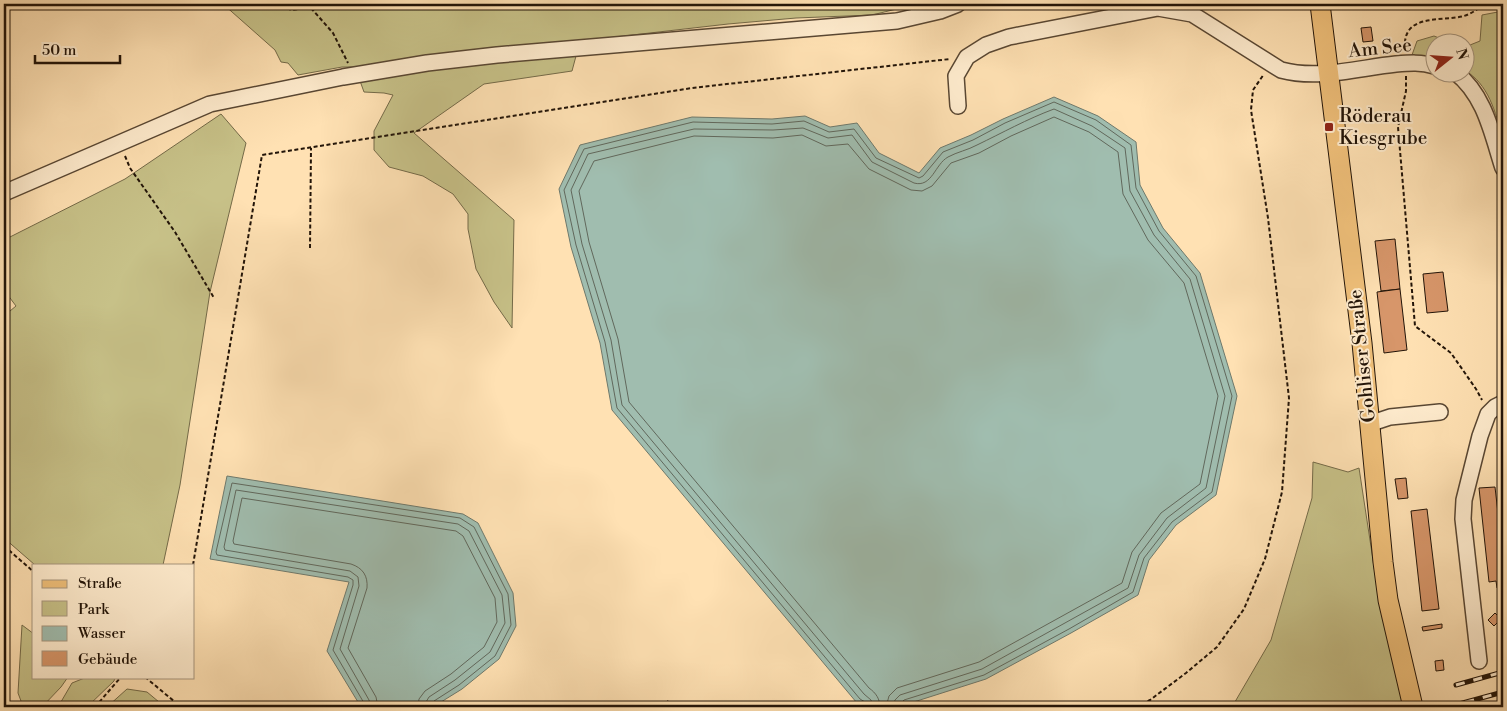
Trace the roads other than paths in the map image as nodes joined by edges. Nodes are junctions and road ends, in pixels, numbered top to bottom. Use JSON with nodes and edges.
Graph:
{"nodes":[{"id":1,"x":958,"y":4,"type":"edge"},
{"id":2,"x":1320,"y":4,"type":"edge"},
{"id":3,"x":1424,"y":64,"type":"edge"},
{"id":4,"x":1328,"y":73,"type":"junction"},
{"id":5,"x":1466,"y":82,"type":"edge"},
{"id":6,"x":958,"y":106,"type":"dead end"},
{"id":7,"x":1503,"y":168,"type":"edge"},
{"id":8,"x":4,"y":193,"type":"edge"},
{"id":9,"x":1503,"y":402,"type":"edge"},
{"id":10,"x":1440,"y":412,"type":"dead end"},
{"id":11,"x":1370,"y":424,"type":"junction"},
{"id":12,"x":1479,"y":660,"type":"dead end"},
{"id":13,"x":1413,"y":707,"type":"edge"}],
"edges":[{"from":1,"to":8,"type":"street"},
{"from":2,"to":4,"type":"main road","name":"Gohliser Straße"},
{"from":3,"to":4,"type":"street","name":"Am See"},
{"from":4,"to":6,"type":"street","name":"Am See"},
{"from":4,"to":11,"type":"main road","name":"Gohliser Straße"},
{"from":5,"to":7,"type":"street"},
{"from":9,"to":12,"type":"street"},
{"from":10,"to":11,"type":"street"},
{"from":11,"to":13,"type":"main road","name":"Gohliser Straße"}]}
